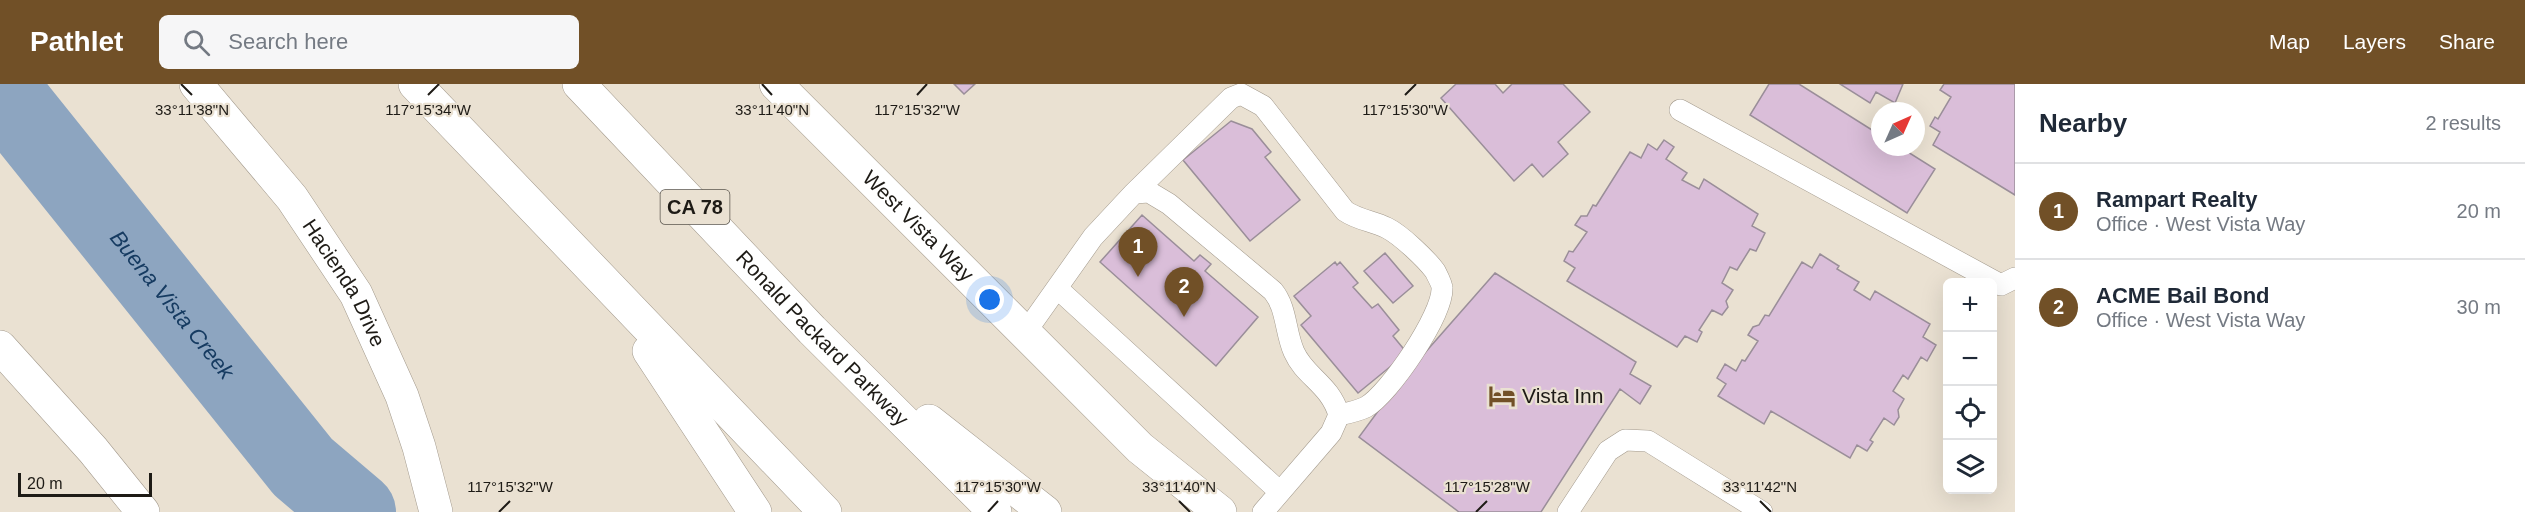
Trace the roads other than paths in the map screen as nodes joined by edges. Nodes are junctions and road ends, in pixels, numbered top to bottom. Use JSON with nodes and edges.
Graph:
{"nodes":[{"id":1,"x":196,"y":84,"type":"edge"},
{"id":2,"x":415,"y":84,"type":"edge"},
{"id":3,"x":579,"y":84,"type":"edge"},
{"id":4,"x":776,"y":84,"type":"edge"},
{"id":5,"x":1680,"y":110,"type":"dead end"},
{"id":6,"x":1134,"y":193,"type":"junction"},
{"id":7,"x":2015,"y":278,"type":"edge"},
{"id":8,"x":604,"y":282,"type":"junction"},
{"id":9,"x":1057,"y":288,"type":"junction"},
{"id":10,"x":812,"y":330,"type":"junction"},
{"id":11,"x":1025,"y":333,"type":"junction"},
{"id":12,"x":0,"y":347,"type":"edge"},
{"id":13,"x":1340,"y":415,"type":"junction"},
{"id":14,"x":1280,"y":492,"type":"junction"},
{"id":15,"x":143,"y":512,"type":"edge"},
{"id":16,"x":436,"y":512,"type":"edge"},
{"id":17,"x":755,"y":512,"type":"edge"},
{"id":18,"x":825,"y":512,"type":"edge"},
{"id":19,"x":995,"y":512,"type":"edge"},
{"id":20,"x":1045,"y":512,"type":"edge"},
{"id":21,"x":1220,"y":512,"type":"edge"},
{"id":22,"x":1263,"y":512,"type":"edge"},
{"id":23,"x":1568,"y":512,"type":"edge"},
{"id":24,"x":1761,"y":512,"type":"edge"}],
"edges":[{"from":1,"to":16,"type":"main road","name":"Hacienda Drive"},
{"from":2,"to":8,"type":"main road"},
{"from":3,"to":10,"type":"main road","name":"Ronald Packard Parkway","number":"CA 78"},
{"from":4,"to":11,"type":"main road","name":"West Vista Way"},
{"from":5,"to":7,"type":"lane"},
{"from":6,"to":9,"type":"lane"},
{"from":6,"to":13,"type":"lane"},
{"from":6,"to":13,"type":"lane"},
{"from":8,"to":17,"type":"main road"},
{"from":8,"to":18,"type":"main road"},
{"from":9,"to":11,"type":"lane"},
{"from":9,"to":14,"type":"lane"},
{"from":10,"to":19,"type":"main road","name":"Ronald Packard Parkway","number":"CA 78"},
{"from":10,"to":20,"type":"main road"},
{"from":11,"to":21,"type":"main road","name":"West Vista Way"},
{"from":12,"to":15,"type":"main road"},
{"from":13,"to":14,"type":"lane"},
{"from":14,"to":22,"type":"lane"},
{"from":23,"to":24,"type":"lane"}]}
